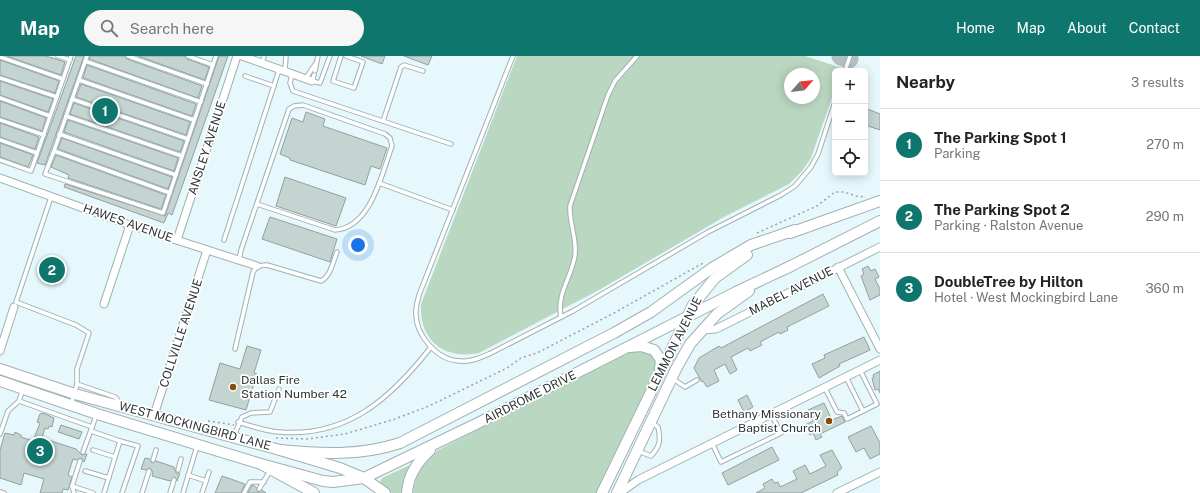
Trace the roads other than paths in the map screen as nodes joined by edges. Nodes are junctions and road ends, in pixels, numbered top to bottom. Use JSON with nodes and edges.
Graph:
{"nodes":[{"id":1,"x":58,"y":56,"type":"edge"},
{"id":2,"x":87,"y":56,"type":"edge"},
{"id":3,"x":128,"y":56,"type":"edge"},
{"id":4,"x":188,"y":56,"type":"edge"},
{"id":5,"x":216,"y":56,"type":"edge"},
{"id":6,"x":237,"y":56,"type":"edge"},
{"id":7,"x":242,"y":56,"type":"edge"},
{"id":8,"x":286,"y":56,"type":"edge"},
{"id":9,"x":318,"y":56,"type":"edge"},
{"id":10,"x":330,"y":56,"type":"edge"},
{"id":11,"x":341,"y":56,"type":"edge"},
{"id":12,"x":347,"y":56,"type":"edge"},
{"id":13,"x":513,"y":56,"type":"edge"},
{"id":14,"x":637,"y":56,"type":"edge"},
{"id":15,"x":850,"y":56,"type":"edge"},
{"id":16,"x":0,"y":57,"type":"edge"},
{"id":17,"x":70,"y":58,"type":"edge"},
{"id":18,"x":263,"y":59,"type":"edge"},
{"id":19,"x":85,"y":62,"type":"junction"},
{"id":20,"x":316,"y":63,"type":"junction"},
{"id":21,"x":213,"y":64,"type":"junction"},
{"id":22,"x":846,"y":68,"type":"edge"},
{"id":23,"x":282,"y":70,"type":"junction"},
{"id":24,"x":423,"y":71,"type":"dead end"},
{"id":25,"x":292,"y":73,"type":"junction"},
{"id":26,"x":245,"y":76,"type":"dead end"},
{"id":27,"x":312,"y":76,"type":"junction"},
{"id":28,"x":0,"y":78,"type":"edge"},
{"id":29,"x":63,"y":79,"type":"junction"},
{"id":30,"x":79,"y":80,"type":"junction"},
{"id":31,"x":207,"y":84,"type":"junction"},
{"id":32,"x":274,"y":86,"type":"junction"},
{"id":33,"x":57,"y":97,"type":"junction"},
{"id":34,"x":0,"y":98,"type":"edge"},
{"id":35,"x":72,"y":99,"type":"junction"},
{"id":36,"x":201,"y":102,"type":"junction"},
{"id":37,"x":834,"y":104,"type":"edge"},
{"id":38,"x":50,"y":116,"type":"junction"},
{"id":39,"x":66,"y":116,"type":"junction"},
{"id":40,"x":0,"y":120,"type":"edge"},
{"id":41,"x":194,"y":120,"type":"junction"},
{"id":42,"x":383,"y":121,"type":"junction"},
{"id":43,"x":59,"y":134,"type":"junction"},
{"id":44,"x":44,"y":135,"type":"junction"},
{"id":45,"x":188,"y":139,"type":"junction"},
{"id":46,"x":0,"y":140,"type":"edge"},
{"id":47,"x":451,"y":144,"type":"dead end"},
{"id":48,"x":54,"y":151,"type":"junction"},
{"id":49,"x":37,"y":153,"type":"junction"},
{"id":50,"x":182,"y":156,"type":"junction"},
{"id":51,"x":0,"y":160,"type":"edge"},
{"id":52,"x":176,"y":175,"type":"junction"},
{"id":53,"x":0,"y":178,"type":"edge"},
{"id":54,"x":379,"y":183,"type":"junction"},
{"id":55,"x":170,"y":193,"type":"junction"},
{"id":56,"x":51,"y":197,"type":"junction"},
{"id":57,"x":880,"y":201,"type":"edge"},
{"id":58,"x":257,"y":204,"type":"junction"},
{"id":59,"x":453,"y":210,"type":"junction"},
{"id":60,"x":880,"y":221,"type":"edge"},
{"id":61,"x":130,"y":225,"type":"junction"},
{"id":62,"x":796,"y":230,"type":"junction"},
{"id":63,"x":177,"y":240,"type":"junction"},
{"id":64,"x":224,"y":240,"type":"dead end"},
{"id":65,"x":880,"y":247,"type":"edge"},
{"id":66,"x":207,"y":250,"type":"junction"},
{"id":67,"x":337,"y":252,"type":"dead end"},
{"id":68,"x":238,"y":260,"type":"junction"},
{"id":69,"x":257,"y":266,"type":"junction"},
{"id":70,"x":791,"y":266,"type":"junction"},
{"id":71,"x":838,"y":267,"type":"junction"},
{"id":72,"x":104,"y":304,"type":"dead end"},
{"id":73,"x":14,"y":307,"type":"dead end"},
{"id":74,"x":561,"y":317,"type":"junction"},
{"id":75,"x":686,"y":317,"type":"junction"},
{"id":76,"x":701,"y":330,"type":"junction"},
{"id":77,"x":431,"y":347,"type":"junction"},
{"id":78,"x":624,"y":348,"type":"junction"},
{"id":79,"x":235,"y":349,"type":"dead end"},
{"id":80,"x":880,"y":349,"type":"edge"},
{"id":81,"x":0,"y":351,"type":"edge"},
{"id":82,"x":880,"y":360,"type":"edge"},
{"id":83,"x":0,"y":369,"type":"edge"},
{"id":84,"x":860,"y":370,"type":"junction"},
{"id":85,"x":658,"y":377,"type":"junction"},
{"id":86,"x":846,"y":377,"type":"junction"},
{"id":87,"x":671,"y":378,"type":"junction"},
{"id":88,"x":698,"y":380,"type":"dead end"},
{"id":89,"x":0,"y":381,"type":"edge"},
{"id":90,"x":23,"y":388,"type":"junction"},
{"id":91,"x":825,"y":388,"type":"junction"},
{"id":92,"x":76,"y":389,"type":"junction"},
{"id":93,"x":280,"y":389,"type":"dead end"},
{"id":94,"x":19,"y":401,"type":"junction"},
{"id":95,"x":102,"y":401,"type":"junction"},
{"id":96,"x":71,"y":405,"type":"junction"},
{"id":97,"x":127,"y":408,"type":"junction"},
{"id":98,"x":863,"y":411,"type":"junction"},
{"id":99,"x":97,"y":414,"type":"junction"},
{"id":100,"x":772,"y":414,"type":"junction"},
{"id":101,"x":154,"y":415,"type":"junction"},
{"id":102,"x":238,"y":422,"type":"junction"},
{"id":103,"x":651,"y":422,"type":"junction"},
{"id":104,"x":91,"y":429,"type":"junction"},
{"id":105,"x":0,"y":434,"type":"edge"},
{"id":106,"x":233,"y":437,"type":"junction"},
{"id":107,"x":120,"y":441,"type":"junction"},
{"id":108,"x":438,"y":443,"type":"junction"},
{"id":109,"x":712,"y":443,"type":"junction"},
{"id":110,"x":198,"y":445,"type":"junction"},
{"id":111,"x":93,"y":450,"type":"dead end"},
{"id":112,"x":156,"y":450,"type":"dead end"},
{"id":113,"x":280,"y":450,"type":"junction"},
{"id":114,"x":637,"y":451,"type":"junction"},
{"id":115,"x":83,"y":452,"type":"dead end"},
{"id":116,"x":227,"y":454,"type":"junction"},
{"id":117,"x":115,"y":457,"type":"junction"},
{"id":118,"x":181,"y":459,"type":"dead end"},
{"id":119,"x":153,"y":460,"type":"dead end"},
{"id":120,"x":80,"y":461,"type":"dead end"},
{"id":121,"x":261,"y":464,"type":"junction"},
{"id":122,"x":85,"y":470,"type":"dead end"},
{"id":123,"x":178,"y":470,"type":"dead end"},
{"id":124,"x":271,"y":470,"type":"junction"},
{"id":125,"x":149,"y":471,"type":"dead end"},
{"id":126,"x":209,"y":472,"type":"dead end"},
{"id":127,"x":880,"y":472,"type":"edge"},
{"id":128,"x":188,"y":475,"type":"junction"},
{"id":129,"x":109,"y":478,"type":"junction"},
{"id":130,"x":364,"y":478,"type":"junction"},
{"id":131,"x":174,"y":480,"type":"dead end"},
{"id":132,"x":206,"y":481,"type":"junction"},
{"id":133,"x":264,"y":482,"type":"junction"},
{"id":134,"x":72,"y":486,"type":"junction"},
{"id":135,"x":259,"y":489,"type":"dead end"},
{"id":136,"x":0,"y":492,"type":"edge"},
{"id":137,"x":605,"y":492,"type":"edge"},
{"id":138,"x":4,"y":493,"type":"edge"},
{"id":139,"x":74,"y":493,"type":"edge"},
{"id":140,"x":93,"y":493,"type":"edge"},
{"id":141,"x":104,"y":493,"type":"edge"},
{"id":142,"x":122,"y":493,"type":"edge"},
{"id":143,"x":142,"y":493,"type":"edge"},
{"id":144,"x":170,"y":493,"type":"edge"},
{"id":145,"x":182,"y":493,"type":"edge"},
{"id":146,"x":202,"y":493,"type":"edge"},
{"id":147,"x":244,"y":493,"type":"edge"},
{"id":148,"x":314,"y":493,"type":"edge"},
{"id":149,"x":385,"y":493,"type":"edge"},
{"id":150,"x":407,"y":493,"type":"edge"},
{"id":151,"x":618,"y":493,"type":"edge"},
{"id":152,"x":837,"y":493,"type":"edge"}],
"edges":[{"from":1,"to":17,"type":"lane"},
{"from":2,"to":19,"type":"lane"},
{"from":3,"to":31,"type":"lane"},
{"from":4,"to":21,"type":"lane"},
{"from":5,"to":21,"type":"lane"},
{"from":6,"to":63,"type":"street","name":"ANSLEY AVENUE"},
{"from":7,"to":18,"type":"street"},
{"from":8,"to":23,"type":"lane"},
{"from":9,"to":20,"type":"lane"},
{"from":10,"to":27,"type":"lane"},
{"from":11,"to":12,"type":"lane"},
{"from":13,"to":59,"type":"lane"},
{"from":14,"to":74,"type":"lane"},
{"from":15,"to":22,"type":"lane"},
{"from":16,"to":29,"type":"lane"},
{"from":17,"to":29,"type":"lane"},
{"from":18,"to":23,"type":"street"},
{"from":19,"to":30,"type":"lane"},
{"from":19,"to":36,"type":"lane"},
{"from":20,"to":27,"type":"lane"},
{"from":20,"to":27,"type":"lane"},
{"from":21,"to":31,"type":"lane"},
{"from":23,"to":25,"type":"street"},
{"from":23,"to":32,"type":"lane"},
{"from":24,"to":42,"type":"lane"},
{"from":25,"to":27,"type":"street"},
{"from":25,"to":42,"type":"lane"},
{"from":26,"to":32,"type":"lane"},
{"from":28,"to":33,"type":"lane"},
{"from":29,"to":33,"type":"lane"},
{"from":30,"to":35,"type":"lane"},
{"from":30,"to":41,"type":"lane"},
{"from":31,"to":36,"type":"lane"},
{"from":32,"to":64,"type":"lane"},
{"from":33,"to":38,"type":"lane"},
{"from":34,"to":38,"type":"lane"},
{"from":35,"to":39,"type":"lane"},
{"from":35,"to":45,"type":"lane"},
{"from":36,"to":41,"type":"lane"},
{"from":37,"to":74,"type":"lane"},
{"from":38,"to":44,"type":"lane"},
{"from":39,"to":43,"type":"lane"},
{"from":39,"to":50,"type":"lane"},
{"from":40,"to":44,"type":"lane"},
{"from":41,"to":45,"type":"lane"},
{"from":42,"to":47,"type":"lane"},
{"from":43,"to":48,"type":"lane"},
{"from":43,"to":52,"type":"lane"},
{"from":44,"to":49,"type":"lane"},
{"from":45,"to":50,"type":"lane"},
{"from":46,"to":49,"type":"lane"},
{"from":48,"to":55,"type":"lane"},
{"from":48,"to":55,"type":"lane"},
{"from":49,"to":51,"type":"lane"},
{"from":50,"to":52,"type":"lane"},
{"from":52,"to":55,"type":"lane"},
{"from":53,"to":56,"type":"street","name":"HAWES AVENUE"},
{"from":54,"to":58,"type":"lane"},
{"from":54,"to":58,"type":"lane"},
{"from":54,"to":59,"type":"lane"},
{"from":56,"to":61,"type":"street","name":"HAWES AVENUE"},
{"from":56,"to":92,"type":"lane"},
{"from":57,"to":62,"type":"main road","name":"LEMMON AVENUE"},
{"from":58,"to":68,"type":"lane"},
{"from":59,"to":77,"type":"lane"},
{"from":60,"to":70,"type":"main road","name":"LEMMON AVENUE"},
{"from":61,"to":63,"type":"street","name":"HAWES AVENUE"},
{"from":61,"to":72,"type":"street"},
{"from":62,"to":75,"type":"main road","name":"LEMMON AVENUE"},
{"from":62,"to":113,"type":"main road","name":"AIRDROME DRIVE"},
{"from":63,"to":66,"type":"street","name":"HAWES AVENUE"},
{"from":65,"to":71,"type":"street","name":"MABEL AVENUE"},
{"from":66,"to":68,"type":"street","name":"HAWES AVENUE"},
{"from":66,"to":101,"type":"street","name":"COLLVILLE AVENUE"},
{"from":67,"to":69,"type":"lane"},
{"from":68,"to":69,"type":"street","name":"HAWES AVENUE"},
{"from":69,"to":79,"type":"lane"},
{"from":70,"to":75,"type":"main road","name":"AIRDROME DRIVE"},
{"from":70,"to":76,"type":"main road","name":"LEMMON AVENUE"},
{"from":71,"to":76,"type":"street","name":"MABEL AVENUE"},
{"from":71,"to":80,"type":"street"},
{"from":73,"to":81,"type":"street"},
{"from":74,"to":77,"type":"lane"},
{"from":75,"to":78,"type":"main road","name":"AIRDROME DRIVE"},
{"from":75,"to":85,"type":"main road","name":"LEMMON AVENUE"},
{"from":76,"to":87,"type":"main road","name":"LEMMON AVENUE"},
{"from":77,"to":102,"type":"lane"},
{"from":78,"to":85,"type":"main road"},
{"from":78,"to":108,"type":"main road","name":"AIRDROME DRIVE"},
{"from":82,"to":84,"type":"street"},
{"from":83,"to":92,"type":"main road","name":"WEST MOCKINGBIRD LANE"},
{"from":84,"to":86,"type":"street"},
{"from":84,"to":98,"type":"lane"},
{"from":85,"to":137,"type":"main road","name":"LEMMON AVENUE"},
{"from":86,"to":91,"type":"street"},
{"from":86,"to":98,"type":"lane"},
{"from":87,"to":88,"type":"lane"},
{"from":87,"to":103,"type":"main road","name":"LEMMON AVENUE"},
{"from":89,"to":90,"type":"main road","name":"WEST MOCKINGBIRD LANE"},
{"from":90,"to":94,"type":"lane"},
{"from":90,"to":96,"type":"main road","name":"WEST MOCKINGBIRD LANE"},
{"from":91,"to":98,"type":"lane"},
{"from":91,"to":100,"type":"street"},
{"from":92,"to":95,"type":"main road","name":"WEST MOCKINGBIRD LANE"},
{"from":92,"to":96,"type":"lane"},
{"from":92,"to":97,"type":"lane"},
{"from":93,"to":102,"type":"lane"},
{"from":94,"to":104,"type":"lane"},
{"from":94,"to":105,"type":"lane"},
{"from":95,"to":97,"type":"main road","name":"WEST MOCKINGBIRD LANE"},
{"from":95,"to":99,"type":"main road"},
{"from":96,"to":99,"type":"main road","name":"WEST MOCKINGBIRD LANE"},
{"from":97,"to":101,"type":"main road","name":"WEST MOCKINGBIRD LANE"},
{"from":99,"to":104,"type":"lane"},
{"from":99,"to":110,"type":"main road","name":"WEST MOCKINGBIRD LANE"},
{"from":100,"to":109,"type":"street"},
{"from":100,"to":109,"type":"lane"},
{"from":101,"to":106,"type":"main road","name":"WEST MOCKINGBIRD LANE"},
{"from":102,"to":106,"type":"lane"},
{"from":103,"to":114,"type":"main road","name":"LEMMON AVENUE"},
{"from":103,"to":114,"type":"lane"},
{"from":104,"to":107,"type":"lane"},
{"from":104,"to":115,"type":"lane"},
{"from":106,"to":113,"type":"main road","name":"WEST MOCKINGBIRD LANE"},
{"from":106,"to":116,"type":"main road"},
{"from":107,"to":117,"type":"lane"},
{"from":107,"to":142,"type":"lane"},
{"from":108,"to":130,"type":"main road","name":"AIRDROME DRIVE"},
{"from":108,"to":150,"type":"main road"},
{"from":109,"to":151,"type":"street"},
{"from":110,"to":116,"type":"main road","name":"WEST MOCKINGBIRD LANE"},
{"from":110,"to":128,"type":"lane"},
{"from":111,"to":117,"type":"lane"},
{"from":112,"to":119,"type":"lane"},
{"from":113,"to":130,"type":"main road","name":"WEST MOCKINGBIRD LANE"},
{"from":114,"to":151,"type":"main road","name":"LEMMON AVENUE"},
{"from":116,"to":121,"type":"main road","name":"WEST MOCKINGBIRD LANE"},
{"from":117,"to":129,"type":"lane"},
{"from":118,"to":123,"type":"lane"},
{"from":120,"to":134,"type":"lane"},
{"from":121,"to":124,"type":"main road","name":"WEST MOCKINGBIRD LANE"},
{"from":121,"to":130,"type":"main road","name":"AIRDROME DRIVE"},
{"from":122,"to":129,"type":"lane"},
{"from":124,"to":133,"type":"lane"},
{"from":124,"to":148,"type":"main road","name":"WEST MOCKINGBIRD LANE"},
{"from":125,"to":143,"type":"lane"},
{"from":126,"to":132,"type":"lane"},
{"from":127,"to":152,"type":"street"},
{"from":128,"to":132,"type":"lane"},
{"from":128,"to":145,"type":"lane"},
{"from":129,"to":141,"type":"lane"},
{"from":130,"to":149,"type":"main road","name":"WEST MOCKINGBIRD LANE"},
{"from":131,"to":144,"type":"lane"},
{"from":132,"to":146,"type":"lane"},
{"from":133,"to":135,"type":"lane"},
{"from":133,"to":147,"type":"lane"},
{"from":134,"to":139,"type":"lane"},
{"from":134,"to":140,"type":"lane"},
{"from":136,"to":138,"type":"lane"}]}
